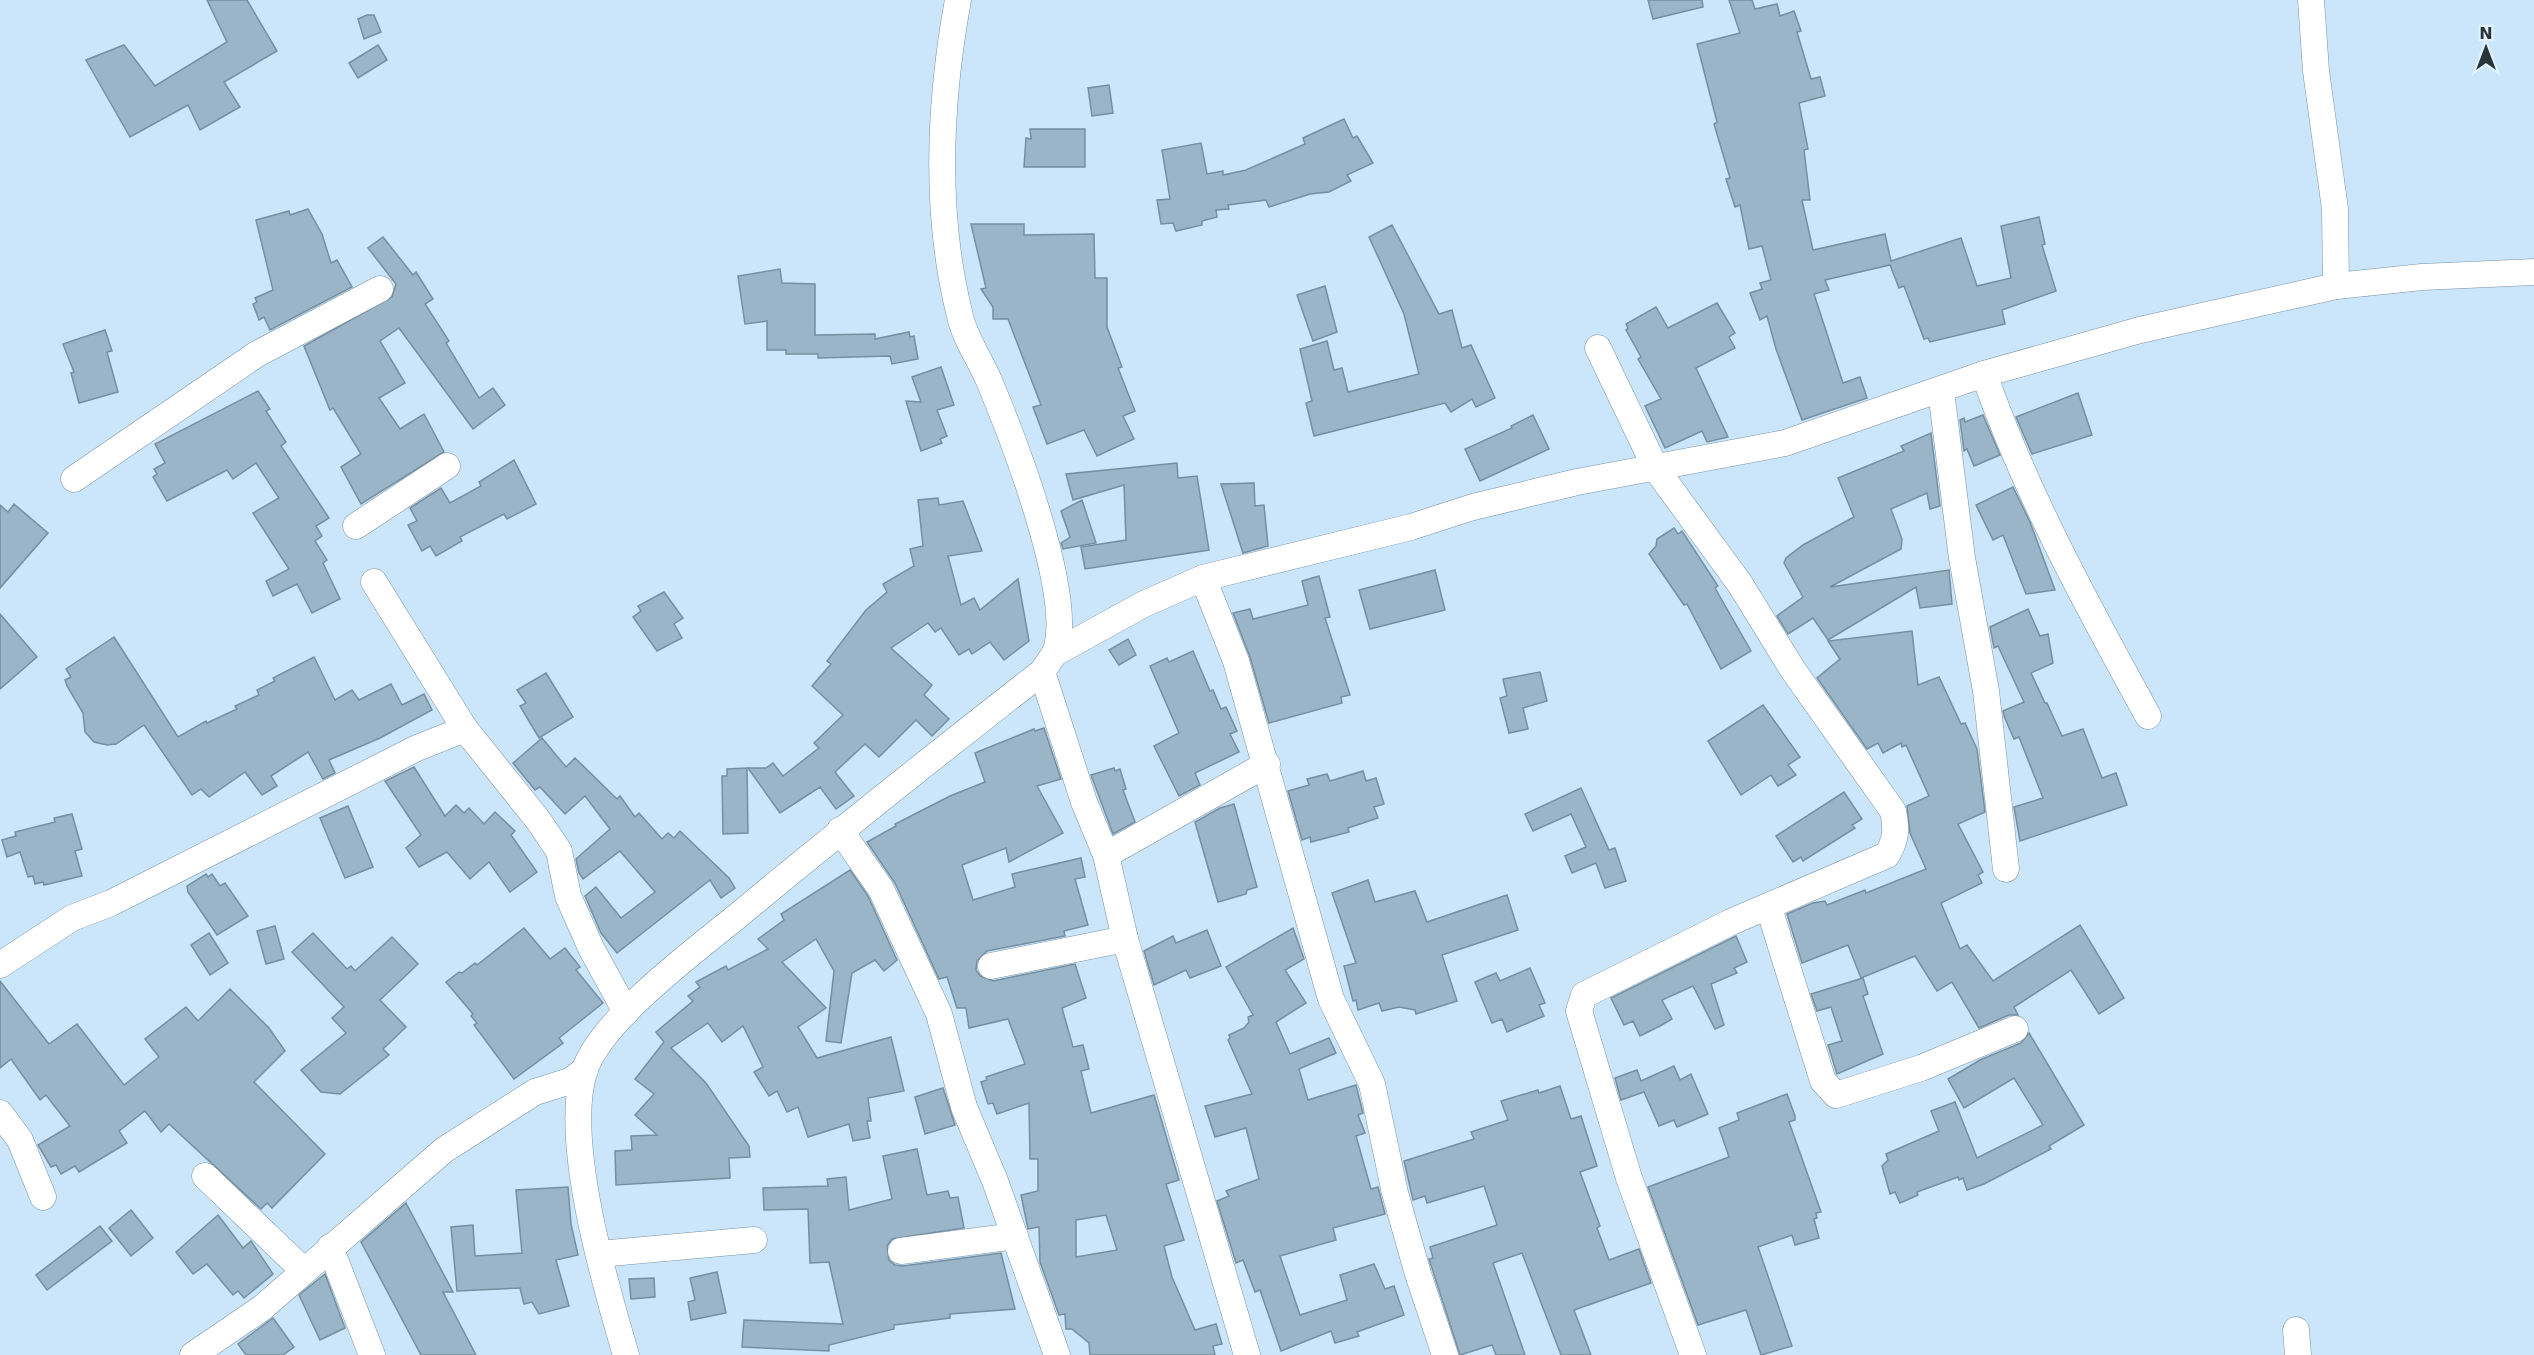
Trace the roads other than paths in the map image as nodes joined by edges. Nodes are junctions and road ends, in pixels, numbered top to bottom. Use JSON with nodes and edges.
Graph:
{"nodes":[{"id":1,"x":958,"y":0,"type":"edge"},
{"id":2,"x":2311,"y":0,"type":"edge"},
{"id":3,"x":2534,"y":272,"type":"edge"},
{"id":4,"x":2336,"y":286,"type":"junction"},
{"id":5,"x":380,"y":289,"type":"dead end"},
{"id":6,"x":1598,"y":348,"type":"dead end"},
{"id":7,"x":1984,"y":374,"type":"junction"},
{"id":8,"x":1941,"y":391,"type":"junction"},
{"id":9,"x":447,"y":466,"type":"dead end"},
{"id":10,"x":1656,"y":469,"type":"junction"},
{"id":11,"x":74,"y":478,"type":"dead end"},
{"id":12,"x":356,"y":526,"type":"dead end"},
{"id":13,"x":1203,"y":578,"type":"junction"},
{"id":14,"x":374,"y":582,"type":"dead end"},
{"id":15,"x":1048,"y":663,"type":"junction"},
{"id":16,"x":2148,"y":716,"type":"dead end"},
{"id":17,"x":465,"y":729,"type":"junction"},
{"id":18,"x":1267,"y":764,"type":"junction"},
{"id":19,"x":840,"y":830,"type":"junction"},
{"id":20,"x":1106,"y":855,"type":"junction"},
{"id":21,"x":2006,"y":869,"type":"dead end"},
{"id":22,"x":1769,"y":908,"type":"junction"},
{"id":23,"x":1125,"y":939,"type":"junction"},
{"id":24,"x":0,"y":965,"type":"edge"},
{"id":25,"x":991,"y":966,"type":"dead end"},
{"id":26,"x":626,"y":1012,"type":"junction"},
{"id":27,"x":2015,"y":1029,"type":"dead end"},
{"id":28,"x":585,"y":1070,"type":"junction"},
{"id":29,"x":0,"y":1113,"type":"edge"},
{"id":30,"x":205,"y":1176,"type":"dead end"},
{"id":31,"x":43,"y":1197,"type":"dead end"},
{"id":32,"x":1015,"y":1236,"type":"junction"},
{"id":33,"x":754,"y":1240,"type":"dead end"},
{"id":34,"x":330,"y":1247,"type":"junction"},
{"id":35,"x":901,"y":1251,"type":"dead end"},
{"id":36,"x":599,"y":1254,"type":"junction"},
{"id":37,"x":304,"y":1271,"type":"junction"},
{"id":38,"x":2296,"y":1330,"type":"dead end"},
{"id":39,"x":193,"y":1355,"type":"edge"},
{"id":40,"x":372,"y":1355,"type":"edge"},
{"id":41,"x":626,"y":1355,"type":"edge"},
{"id":42,"x":1057,"y":1355,"type":"edge"},
{"id":43,"x":1247,"y":1355,"type":"edge"},
{"id":44,"x":1445,"y":1355,"type":"edge"},
{"id":45,"x":1693,"y":1355,"type":"edge"},
{"id":46,"x":2298,"y":1355,"type":"edge"}],
"edges":[{"from":1,"to":15,"type":"street"},
{"from":2,"to":4,"type":"street"},
{"from":3,"to":4,"type":"street"},
{"from":4,"to":7,"type":"street"},
{"from":5,"to":11,"type":"street"},
{"from":6,"to":10,"type":"street"},
{"from":7,"to":8,"type":"street"},
{"from":7,"to":16,"type":"street"},
{"from":8,"to":10,"type":"street"},
{"from":8,"to":21,"type":"street"},
{"from":9,"to":12,"type":"street"},
{"from":10,"to":13,"type":"street"},
{"from":10,"to":22,"type":"street"},
{"from":13,"to":15,"type":"street"},
{"from":13,"to":18,"type":"street"},
{"from":14,"to":17,"type":"street"},
{"from":15,"to":19,"type":"street"},
{"from":15,"to":20,"type":"street"},
{"from":17,"to":24,"type":"street"},
{"from":17,"to":26,"type":"street"},
{"from":18,"to":20,"type":"street"},
{"from":18,"to":44,"type":"street"},
{"from":19,"to":26,"type":"street"},
{"from":19,"to":32,"type":"street"},
{"from":20,"to":23,"type":"street"},
{"from":22,"to":27,"type":"street"},
{"from":22,"to":45,"type":"street"},
{"from":23,"to":25,"type":"street"},
{"from":23,"to":43,"type":"street"},
{"from":26,"to":28,"type":"street"},
{"from":28,"to":34,"type":"street"},
{"from":28,"to":36,"type":"street"},
{"from":29,"to":31,"type":"street"},
{"from":30,"to":37,"type":"street"},
{"from":32,"to":35,"type":"street"},
{"from":32,"to":42,"type":"street"},
{"from":33,"to":36,"type":"street"},
{"from":34,"to":37,"type":"street"},
{"from":34,"to":40,"type":"street"},
{"from":36,"to":41,"type":"street"},
{"from":37,"to":39,"type":"street"},
{"from":38,"to":46,"type":"street"}]}
